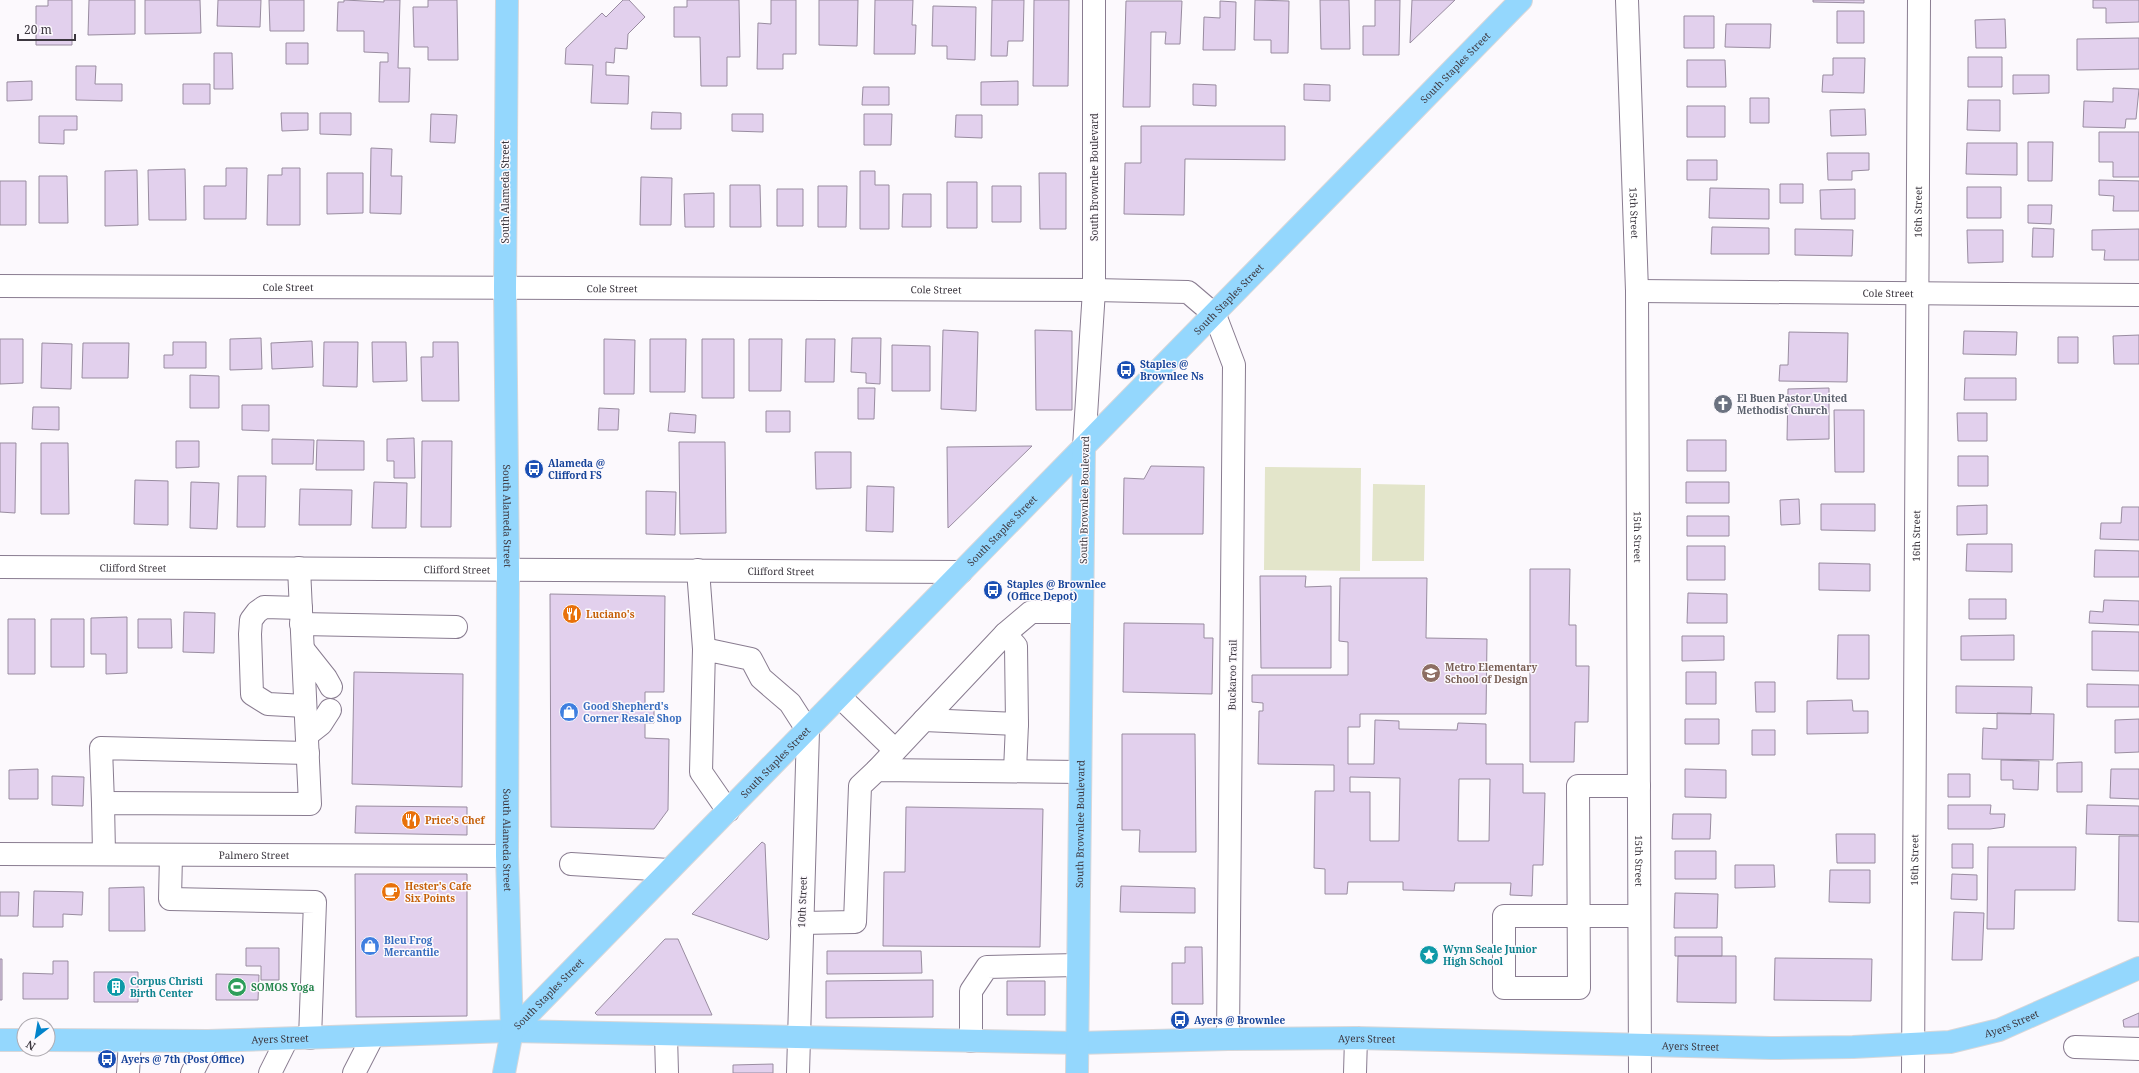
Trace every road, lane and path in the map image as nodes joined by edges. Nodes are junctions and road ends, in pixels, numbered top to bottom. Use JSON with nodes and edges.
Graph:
{"nodes":[{"id":1,"x":507,"y":0,"type":"edge"},
{"id":2,"x":1094,"y":0,"type":"edge"},
{"id":3,"x":1521,"y":0,"type":"edge"},
{"id":4,"x":1627,"y":0,"type":"edge"},
{"id":5,"x":1919,"y":0,"type":"edge"},
{"id":6,"x":0,"y":286,"type":"edge"},
{"id":7,"x":504,"y":289,"type":"junction"},
{"id":8,"x":1094,"y":290,"type":"junction"},
{"id":9,"x":1637,"y":291,"type":"junction"},
{"id":10,"x":1918,"y":293,"type":"junction"},
{"id":11,"x":2139,"y":295,"type":"edge"},
{"id":12,"x":1215,"y":315,"type":"junction"},
{"id":13,"x":1084,"y":447,"type":"junction"},
{"id":14,"x":0,"y":568,"type":"edge"},
{"id":15,"x":299,"y":568,"type":"junction"},
{"id":16,"x":508,"y":569,"type":"junction"},
{"id":17,"x":698,"y":570,"type":"junction"},
{"id":18,"x":961,"y":572,"type":"junction"},
{"id":19,"x":1082,"y":612,"type":"junction"},
{"id":20,"x":301,"y":616,"type":"junction"},
{"id":21,"x":456,"y":627,"type":"dead end"},
{"id":22,"x":1005,"y":634,"type":"junction"},
{"id":23,"x":704,"y":649,"type":"junction"},
{"id":24,"x":303,"y":650,"type":"junction"},
{"id":25,"x":331,"y":687,"type":"dead end"},
{"id":26,"x":840,"y":697,"type":"junction"},
{"id":27,"x":306,"y":706,"type":"junction"},
{"id":28,"x":330,"y":710,"type":"dead end"},
{"id":29,"x":924,"y":720,"type":"junction"},
{"id":30,"x":1017,"y":724,"type":"junction"},
{"id":31,"x":808,"y":731,"type":"junction"},
{"id":32,"x":307,"y":744,"type":"junction"},
{"id":33,"x":895,"y":750,"type":"junction"},
{"id":34,"x":877,"y":770,"type":"junction"},
{"id":35,"x":1015,"y":771,"type":"junction"},
{"id":36,"x":1080,"y":772,"type":"junction"},
{"id":37,"x":1639,"y":786,"type":"junction"},
{"id":38,"x":103,"y":803,"type":"junction"},
{"id":39,"x":728,"y":811,"type":"junction"},
{"id":40,"x":0,"y":854,"type":"edge"},
{"id":41,"x":104,"y":854,"type":"junction"},
{"id":42,"x":171,"y":855,"type":"junction"},
{"id":43,"x":507,"y":856,"type":"junction"},
{"id":44,"x":570,"y":864,"type":"dead end"},
{"id":45,"x":669,"y":870,"type":"junction"},
{"id":46,"x":1579,"y":916,"type":"junction"},
{"id":47,"x":1639,"y":916,"type":"junction"},
{"id":48,"x":802,"y":923,"type":"junction"},
{"id":49,"x":1078,"y":965,"type":"junction"},
{"id":50,"x":2139,"y":968,"type":"edge"},
{"id":51,"x":512,"y":1031,"type":"junction"},
{"id":52,"x":666,"y":1035,"type":"junction"},
{"id":53,"x":373,"y":1036,"type":"junction"},
{"id":54,"x":310,"y":1038,"type":"junction"},
{"id":55,"x":798,"y":1038,"type":"junction"},
{"id":56,"x":1356,"y":1038,"type":"junction"},
{"id":57,"x":287,"y":1039,"type":"junction"},
{"id":58,"x":1228,"y":1039,"type":"junction"},
{"id":59,"x":0,"y":1040,"type":"edge"},
{"id":60,"x":16,"y":1040,"type":"edge"},
{"id":61,"x":56,"y":1040,"type":"edge"},
{"id":62,"x":130,"y":1041,"type":"junction"},
{"id":63,"x":208,"y":1041,"type":"junction"},
{"id":64,"x":971,"y":1041,"type":"junction"},
{"id":65,"x":1078,"y":1043,"type":"junction"},
{"id":66,"x":1640,"y":1044,"type":"junction"},
{"id":67,"x":1913,"y":1045,"type":"junction"},
{"id":68,"x":2075,"y":1047,"type":"dead end"},
{"id":69,"x":2139,"y":1049,"type":"edge"},
{"id":70,"x":128,"y":1073,"type":"edge"},
{"id":71,"x":192,"y":1073,"type":"edge"},
{"id":72,"x":270,"y":1073,"type":"edge"},
{"id":73,"x":354,"y":1073,"type":"edge"},
{"id":74,"x":504,"y":1073,"type":"edge"},
{"id":75,"x":667,"y":1073,"type":"edge"},
{"id":76,"x":798,"y":1073,"type":"edge"},
{"id":77,"x":1077,"y":1073,"type":"edge"},
{"id":78,"x":1355,"y":1073,"type":"edge"},
{"id":79,"x":1640,"y":1073,"type":"edge"},
{"id":80,"x":1913,"y":1073,"type":"edge"}],
"edges":[{"from":1,"to":7,"type":"main road","name":"South Alameda Street"},
{"from":2,"to":8,"type":"street","name":"South Brownlee Boulevard"},
{"from":3,"to":12,"type":"main road","name":"South Staples Street"},
{"from":4,"to":9,"type":"street","name":"15th Street"},
{"from":5,"to":10,"type":"street","name":"16th Street"},
{"from":6,"to":7,"type":"street","name":"Cole Street"},
{"from":7,"to":8,"type":"street","name":"Cole Street"},
{"from":7,"to":16,"type":"main road","name":"South Alameda Street"},
{"from":8,"to":12,"type":"street","name":"Cole Street"},
{"from":8,"to":13,"type":"street","name":"South Brownlee Boulevard"},
{"from":9,"to":10,"type":"street","name":"Cole Street"},
{"from":9,"to":37,"type":"street","name":"15th Street"},
{"from":10,"to":11,"type":"street","name":"Cole Street"},
{"from":10,"to":67,"type":"street","name":"16th Street"},
{"from":12,"to":13,"type":"main road","name":"South Staples Street"},
{"from":12,"to":58,"type":"street","name":"Buckaroo Trail"},
{"from":13,"to":18,"type":"main road","name":"South Staples Street"},
{"from":13,"to":19,"type":"main road","name":"South Brownlee Boulevard"},
{"from":14,"to":15,"type":"street","name":"Clifford Street"},
{"from":15,"to":16,"type":"street","name":"Clifford Street"},
{"from":15,"to":20,"type":"street"},
{"from":16,"to":17,"type":"street","name":"Clifford Street"},
{"from":16,"to":43,"type":"main road","name":"South Alameda Street"},
{"from":17,"to":18,"type":"street","name":"Clifford Street"},
{"from":17,"to":23,"type":"street"},
{"from":18,"to":26,"type":"main road","name":"South Staples Street"},
{"from":19,"to":22,"type":"street"},
{"from":19,"to":36,"type":"main road","name":"South Brownlee Boulevard"},
{"from":20,"to":21,"type":"street"},
{"from":20,"to":24,"type":"street"},
{"from":20,"to":27,"type":"street"},
{"from":22,"to":29,"type":"street"},
{"from":22,"to":30,"type":"street"},
{"from":23,"to":31,"type":"street"},
{"from":23,"to":39,"type":"street"},
{"from":24,"to":25,"type":"street"},
{"from":24,"to":27,"type":"street"},
{"from":26,"to":31,"type":"main road","name":"South Staples Street"},
{"from":26,"to":33,"type":"street"},
{"from":27,"to":32,"type":"street"},
{"from":28,"to":32,"type":"street"},
{"from":29,"to":30,"type":"street"},
{"from":29,"to":33,"type":"street"},
{"from":30,"to":35,"type":"street"},
{"from":31,"to":39,"type":"main road","name":"South Staples Street"},
{"from":31,"to":48,"type":"street","name":"10th Street"},
{"from":32,"to":38,"type":"street"},
{"from":32,"to":38,"type":"street"},
{"from":33,"to":34,"type":"street"},
{"from":34,"to":35,"type":"street"},
{"from":34,"to":48,"type":"street"},
{"from":35,"to":36,"type":"street"},
{"from":36,"to":49,"type":"main road","name":"South Brownlee Boulevard"},
{"from":37,"to":46,"type":"street"},
{"from":37,"to":47,"type":"street","name":"15th Street"},
{"from":38,"to":41,"type":"street"},
{"from":39,"to":45,"type":"main road","name":"South Staples Street"},
{"from":40,"to":41,"type":"street","name":"Palmero Street"},
{"from":41,"to":42,"type":"street","name":"Palmero Street"},
{"from":42,"to":43,"type":"street","name":"Palmero Street"},
{"from":42,"to":54,"type":"street"},
{"from":43,"to":51,"type":"main road","name":"South Alameda Street"},
{"from":44,"to":45,"type":"street"},
{"from":45,"to":51,"type":"main road","name":"South Staples Street"},
{"from":46,"to":46,"type":"street"},
{"from":46,"to":47,"type":"street"},
{"from":47,"to":66,"type":"street","name":"15th Street"},
{"from":48,"to":55,"type":"street","name":"10th Street"},
{"from":49,"to":64,"type":"street"},
{"from":49,"to":65,"type":"main road","name":"South Brownlee Boulevard"},
{"from":50,"to":67,"type":"main road","name":"Ayers Street"},
{"from":51,"to":52,"type":"main road","name":"Ayers Street"},
{"from":51,"to":53,"type":"main road","name":"Ayers Street"},
{"from":51,"to":74,"type":"main road","name":"South Staples Street"},
{"from":52,"to":55,"type":"main road","name":"Ayers Street"},
{"from":52,"to":75,"type":"street"},
{"from":53,"to":54,"type":"main road","name":"Ayers Street"},
{"from":53,"to":73,"type":"street"},
{"from":54,"to":57,"type":"main road","name":"Ayers Street"},
{"from":55,"to":64,"type":"main road","name":"Ayers Street"},
{"from":55,"to":76,"type":"street","name":"10th Street"},
{"from":56,"to":58,"type":"main road","name":"Ayers Street"},
{"from":56,"to":66,"type":"main road","name":"Ayers Street"},
{"from":56,"to":78,"type":"street"},
{"from":57,"to":63,"type":"main road","name":"Ayers Street"},
{"from":57,"to":72,"type":"street"},
{"from":58,"to":65,"type":"main road","name":"Ayers Street"},
{"from":59,"to":60,"type":"main road"},
{"from":61,"to":62,"type":"main road","name":"Ayers Street"},
{"from":62,"to":63,"type":"main road","name":"Ayers Street"},
{"from":62,"to":70,"type":"street"},
{"from":63,"to":71,"type":"street"},
{"from":64,"to":65,"type":"main road","name":"Ayers Street"},
{"from":65,"to":77,"type":"main road","name":"South Brownlee Boulevard"},
{"from":66,"to":67,"type":"main road","name":"Ayers Street"},
{"from":66,"to":79,"type":"street","name":"15th Street"},
{"from":67,"to":80,"type":"street","name":"16th Street"},
{"from":68,"to":69,"type":"street"}]}
